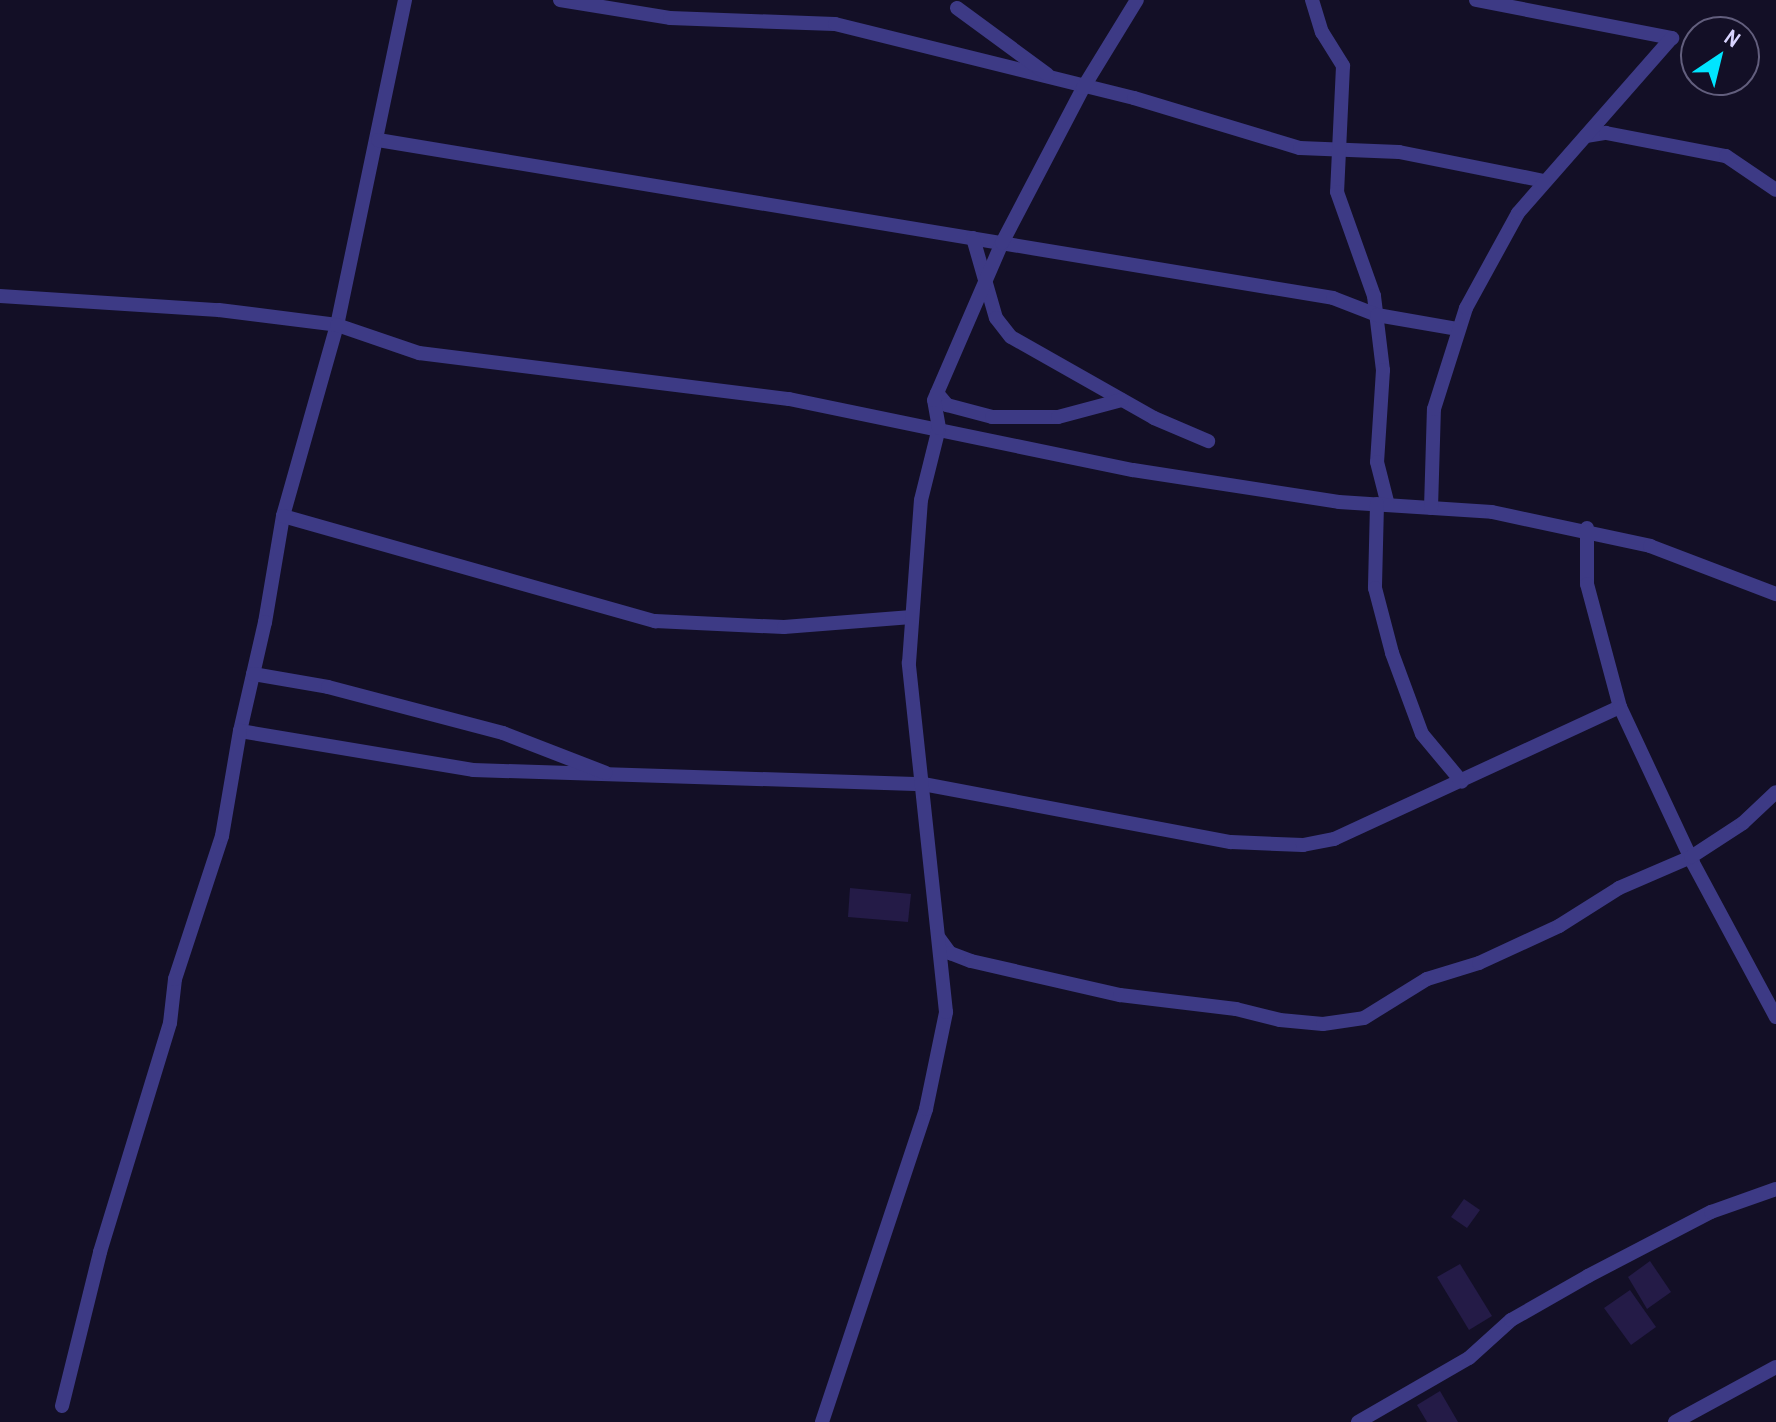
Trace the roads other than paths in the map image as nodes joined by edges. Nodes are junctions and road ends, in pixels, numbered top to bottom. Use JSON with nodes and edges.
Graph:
{"nodes":[{"id":1,"x":405,"y":0,"type":"edge"},
{"id":2,"x":560,"y":0,"type":"edge"},
{"id":3,"x":1137,"y":0,"type":"edge"},
{"id":4,"x":1312,"y":0,"type":"edge"},
{"id":5,"x":1476,"y":0,"type":"edge"},
{"id":6,"x":957,"y":8,"type":"dead end"},
{"id":7,"x":1057,"y":81,"type":"junction"},
{"id":8,"x":1083,"y":88,"type":"junction"},
{"id":9,"x":1586,"y":136,"type":"junction"},
{"id":10,"x":378,"y":140,"type":"junction"},
{"id":11,"x":1342,"y":150,"type":"junction"},
{"id":12,"x":1544,"y":181,"type":"junction"},
{"id":13,"x":1776,"y":190,"type":"edge"},
{"id":14,"x":973,"y":238,"type":"junction"},
{"id":15,"x":1002,"y":243,"type":"junction"},
{"id":16,"x":986,"y":281,"type":"junction"},
{"id":17,"x":0,"y":296,"type":"edge"},
{"id":18,"x":1377,"y":315,"type":"junction"},
{"id":19,"x":337,"y":325,"type":"junction"},
{"id":20,"x":1457,"y":329,"type":"junction"},
{"id":21,"x":937,"y":393,"type":"junction"},
{"id":22,"x":1122,"y":400,"type":"junction"},
{"id":23,"x":939,"y":428,"type":"junction"},
{"id":24,"x":1208,"y":441,"type":"dead end"},
{"id":25,"x":1382,"y":505,"type":"junction"},
{"id":26,"x":1431,"y":508,"type":"junction"},
{"id":27,"x":283,"y":516,"type":"junction"},
{"id":28,"x":1587,"y":528,"type":"junction"},
{"id":29,"x":1776,"y":594,"type":"edge"},
{"id":30,"x":912,"y":617,"type":"junction"},
{"id":31,"x":253,"y":674,"type":"junction"},
{"id":32,"x":1620,"y":707,"type":"junction"},
{"id":33,"x":240,"y":731,"type":"junction"},
{"id":34,"x":613,"y":777,"type":"junction"},
{"id":35,"x":1462,"y":782,"type":"junction"},
{"id":36,"x":923,"y":784,"type":"junction"},
{"id":37,"x":1776,"y":792,"type":"edge"},
{"id":38,"x":1691,"y":857,"type":"junction"},
{"id":39,"x":939,"y":938,"type":"junction"},
{"id":40,"x":1776,"y":1017,"type":"edge"},
{"id":41,"x":1776,"y":1189,"type":"edge"},
{"id":42,"x":1776,"y":1367,"type":"edge"},
{"id":43,"x":62,"y":1406,"type":"dead end"},
{"id":44,"x":822,"y":1422,"type":"edge"},
{"id":45,"x":1358,"y":1422,"type":"edge"},
{"id":46,"x":1675,"y":1422,"type":"edge"}],
"edges":[{"from":1,"to":10,"type":"street"},
{"from":2,"to":7,"type":"street"},
{"from":3,"to":8,"type":"street"},
{"from":4,"to":11,"type":"street"},
{"from":5,"to":9,"type":"street"},
{"from":6,"to":7,"type":"street"},
{"from":7,"to":8,"type":"street"},
{"from":8,"to":11,"type":"street"},
{"from":8,"to":15,"type":"street"},
{"from":9,"to":12,"type":"street"},
{"from":9,"to":13,"type":"street"},
{"from":10,"to":14,"type":"street"},
{"from":10,"to":19,"type":"street"},
{"from":11,"to":12,"type":"street"},
{"from":11,"to":18,"type":"street"},
{"from":12,"to":20,"type":"street"},
{"from":14,"to":15,"type":"street"},
{"from":14,"to":16,"type":"street"},
{"from":15,"to":16,"type":"street"},
{"from":15,"to":18,"type":"street"},
{"from":16,"to":21,"type":"street"},
{"from":16,"to":22,"type":"street"},
{"from":17,"to":19,"type":"street"},
{"from":18,"to":20,"type":"street"},
{"from":18,"to":25,"type":"street"},
{"from":19,"to":23,"type":"street"},
{"from":19,"to":27,"type":"street"},
{"from":20,"to":26,"type":"street"},
{"from":21,"to":22,"type":"street"},
{"from":21,"to":23,"type":"street"},
{"from":22,"to":24,"type":"street"},
{"from":23,"to":25,"type":"street"},
{"from":23,"to":30,"type":"street"},
{"from":25,"to":26,"type":"street"},
{"from":25,"to":35,"type":"street"},
{"from":26,"to":28,"type":"street"},
{"from":27,"to":30,"type":"street"},
{"from":27,"to":31,"type":"street"},
{"from":28,"to":29,"type":"street"},
{"from":28,"to":32,"type":"street"},
{"from":30,"to":36,"type":"street"},
{"from":31,"to":33,"type":"street"},
{"from":31,"to":34,"type":"street"},
{"from":32,"to":35,"type":"street"},
{"from":32,"to":38,"type":"street"},
{"from":33,"to":34,"type":"street"},
{"from":33,"to":43,"type":"street"},
{"from":34,"to":36,"type":"street"},
{"from":35,"to":36,"type":"street"},
{"from":36,"to":39,"type":"street"},
{"from":37,"to":38,"type":"street"},
{"from":38,"to":39,"type":"street"},
{"from":38,"to":40,"type":"street"},
{"from":39,"to":44,"type":"street"},
{"from":41,"to":45,"type":"street"},
{"from":42,"to":46,"type":"street"}]}
